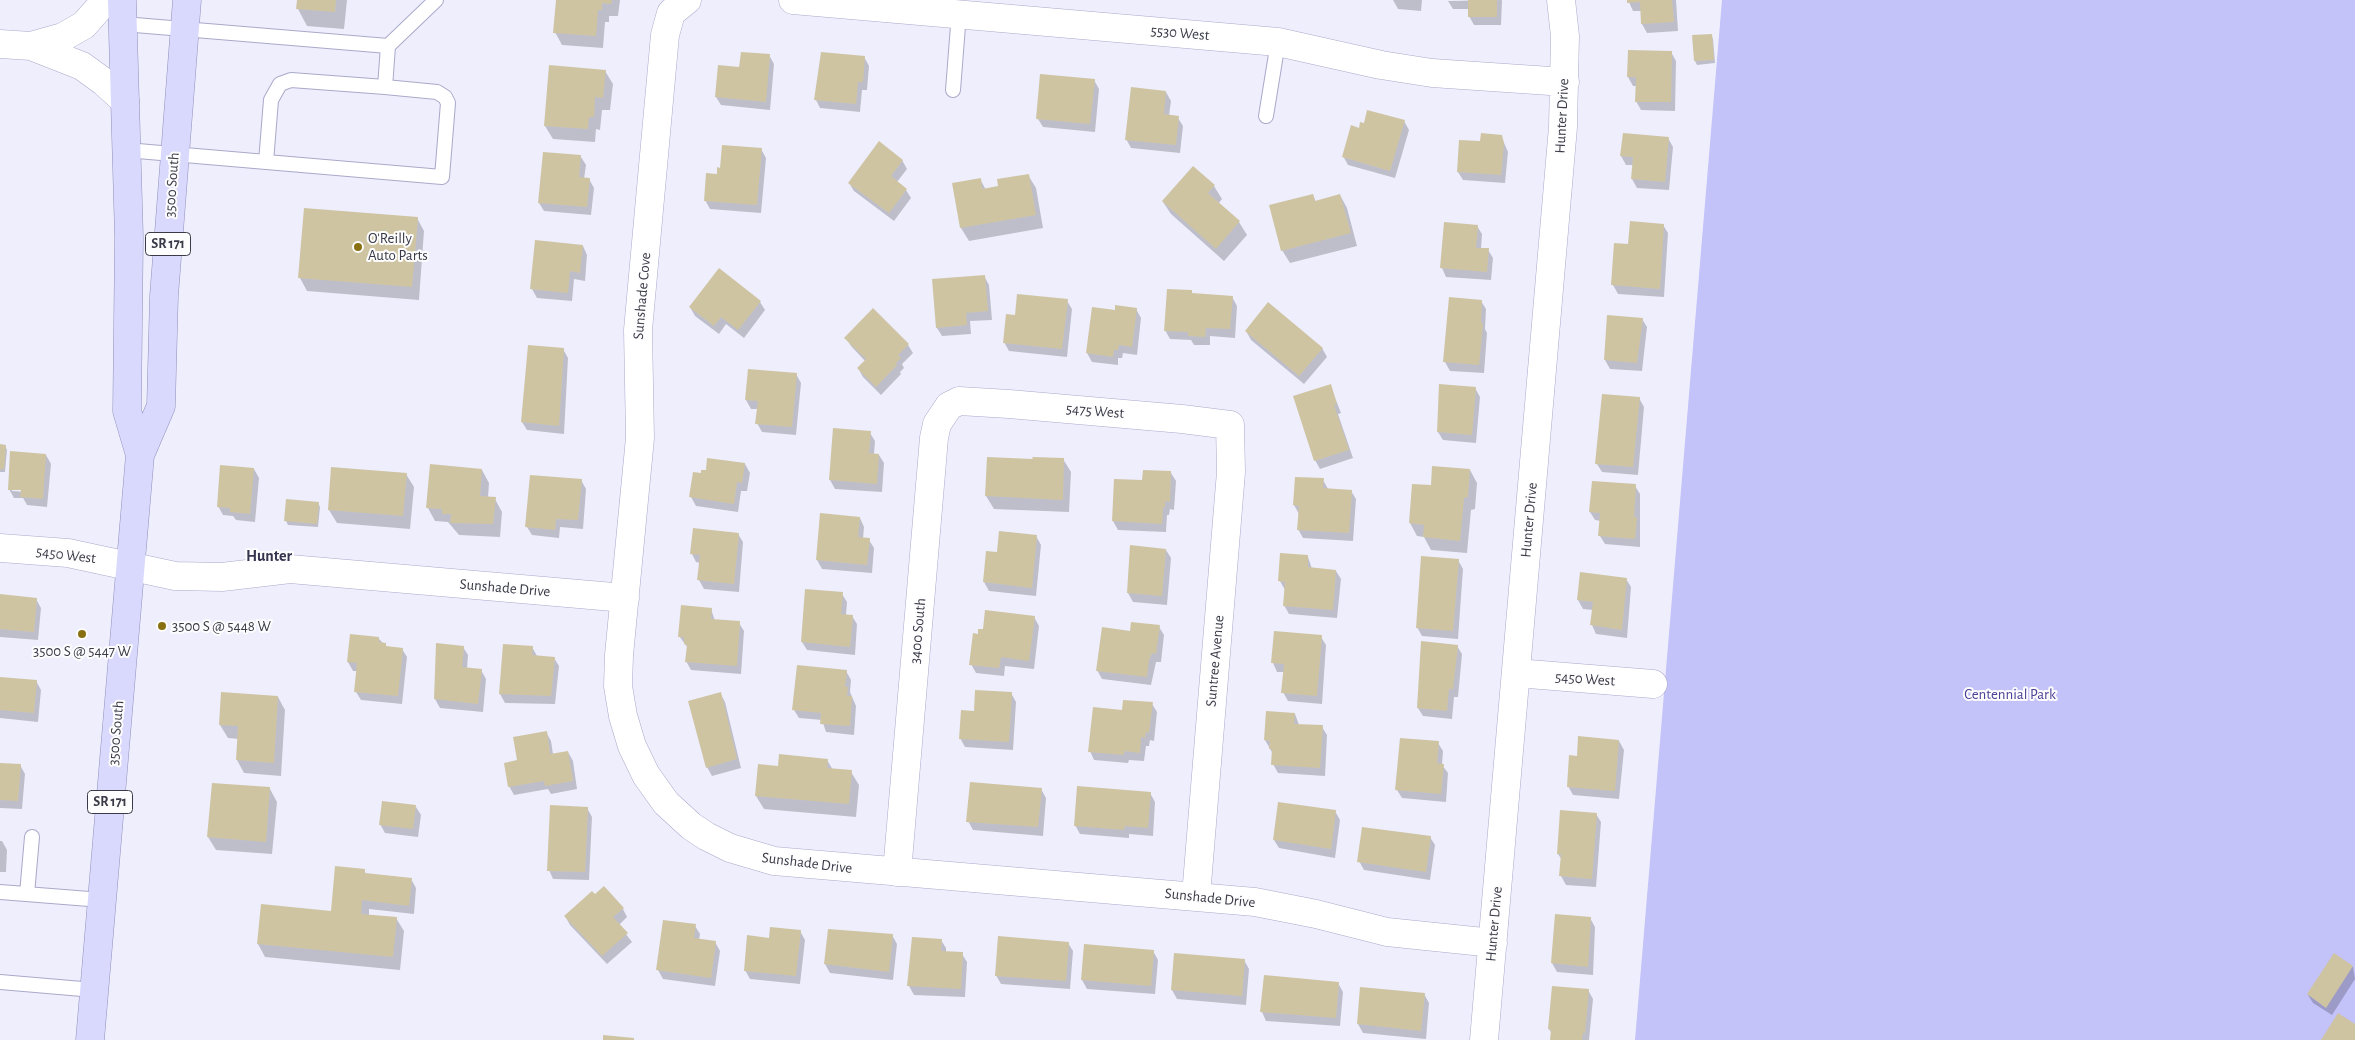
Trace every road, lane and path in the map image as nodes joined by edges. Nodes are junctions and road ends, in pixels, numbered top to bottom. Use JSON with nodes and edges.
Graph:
{"nodes":[{"id":1,"x":106,"y":0,"type":"edge"},
{"id":2,"x":187,"y":0,"type":"edge"},
{"id":3,"x":436,"y":0,"type":"edge"},
{"id":4,"x":686,"y":0,"type":"edge"},
{"id":5,"x":793,"y":0,"type":"edge"},
{"id":6,"x":1561,"y":0,"type":"edge"},
{"id":7,"x":122,"y":12,"type":"edge"},
{"id":8,"x":959,"y":13,"type":"junction"},
{"id":9,"x":185,"y":29,"type":"junction"},
{"id":10,"x":1278,"y":42,"type":"junction"},
{"id":11,"x":0,"y":44,"type":"edge"},
{"id":12,"x":31,"y":46,"type":"junction"},
{"id":13,"x":388,"y":46,"type":"junction"},
{"id":14,"x":1565,"y":82,"type":"junction"},
{"id":15,"x":385,"y":87,"type":"junction"},
{"id":16,"x":953,"y":90,"type":"dead end"},
{"id":17,"x":125,"y":101,"type":"junction"},
{"id":18,"x":1266,"y":116,"type":"dead end"},
{"id":19,"x":126,"y":150,"type":"junction"},
{"id":20,"x":174,"y":154,"type":"junction"},
{"id":21,"x":266,"y":162,"type":"junction"},
{"id":22,"x":959,"y":401,"type":"joint"},
{"id":23,"x":1230,"y":425,"type":"joint"},
{"id":24,"x":140,"y":455,"type":"junction"},
{"id":25,"x":0,"y":548,"type":"edge"},
{"id":26,"x":131,"y":564,"type":"junction"},
{"id":27,"x":625,"y":598,"type":"junction"},
{"id":28,"x":1516,"y":673,"type":"junction"},
{"id":29,"x":1653,"y":684,"type":"dead end"},
{"id":30,"x":32,"y":837,"type":"dead end"},
{"id":31,"x":897,"y":872,"type":"junction"},
{"id":32,"x":0,"y":892,"type":"edge"},
{"id":33,"x":28,"y":894,"type":"junction"},
{"id":34,"x":1196,"y":896,"type":"junction"},
{"id":35,"x":102,"y":900,"type":"junction"},
{"id":36,"x":1493,"y":943,"type":"junction"},
{"id":37,"x":0,"y":982,"type":"edge"},
{"id":38,"x":94,"y":990,"type":"junction"},
{"id":39,"x":90,"y":1040,"type":"edge"},
{"id":40,"x":1484,"y":1040,"type":"edge"}],
"edges":[{"from":1,"to":12,"type":"street"},
{"from":2,"to":9,"type":"main road","name":"3500 South","number":"SR 171"},
{"from":3,"to":13,"type":"lane"},
{"from":4,"to":27,"type":"street","name":"Sunshade Cove"},
{"from":5,"to":8,"type":"street","name":"5530 West"},
{"from":6,"to":14,"type":"street","name":"Hunter Drive"},
{"from":7,"to":9,"type":"lane"},
{"from":7,"to":17,"type":"main road","name":"3500 South","number":"SR 171"},
{"from":8,"to":10,"type":"street","name":"5530 West"},
{"from":8,"to":16,"type":"lane"},
{"from":9,"to":13,"type":"lane"},
{"from":9,"to":20,"type":"main road","name":"3500 South","number":"SR 171"},
{"from":10,"to":14,"type":"street","name":"5530 West"},
{"from":10,"to":18,"type":"lane"},
{"from":11,"to":12,"type":"street"},
{"from":12,"to":17,"type":"street"},
{"from":13,"to":15,"type":"lane"},
{"from":14,"to":28,"type":"street","name":"Hunter Drive"},
{"from":15,"to":21,"type":"lane"},
{"from":15,"to":21,"type":"lane"},
{"from":17,"to":19,"type":"main road","name":"3500 South","number":"SR 171"},
{"from":19,"to":20,"type":"lane"},
{"from":19,"to":24,"type":"main road","name":"3500 South","number":"SR 171"},
{"from":20,"to":21,"type":"lane"},
{"from":20,"to":24,"type":"main road","name":"3500 South","number":"SR 171"},
{"from":22,"to":23,"type":"street","name":"5475 West"},
{"from":22,"to":31,"type":"street","name":"3400 South"},
{"from":23,"to":34,"type":"street","name":"Suntree Avenue"},
{"from":24,"to":26,"type":"main road","name":"3500 South","number":"SR 171"},
{"from":25,"to":26,"type":"street","name":"5450 West"},
{"from":26,"to":27,"type":"street","name":"Sunshade Drive"},
{"from":26,"to":35,"type":"main road","name":"3500 South","number":"SR 171"},
{"from":27,"to":31,"type":"street","name":"Sunshade Drive"},
{"from":28,"to":29,"type":"street","name":"5450 West"},
{"from":28,"to":36,"type":"street","name":"Hunter Drive"},
{"from":30,"to":33,"type":"lane"},
{"from":31,"to":34,"type":"street","name":"Sunshade Drive"},
{"from":32,"to":33,"type":"lane"},
{"from":33,"to":35,"type":"lane"},
{"from":34,"to":36,"type":"street","name":"Sunshade Drive"},
{"from":35,"to":38,"type":"main road","name":"3500 South","number":"SR 171"},
{"from":36,"to":40,"type":"street","name":"Hunter Drive"},
{"from":37,"to":38,"type":"lane"},
{"from":38,"to":39,"type":"main road","name":"3500 South","number":"SR 171"}]}
